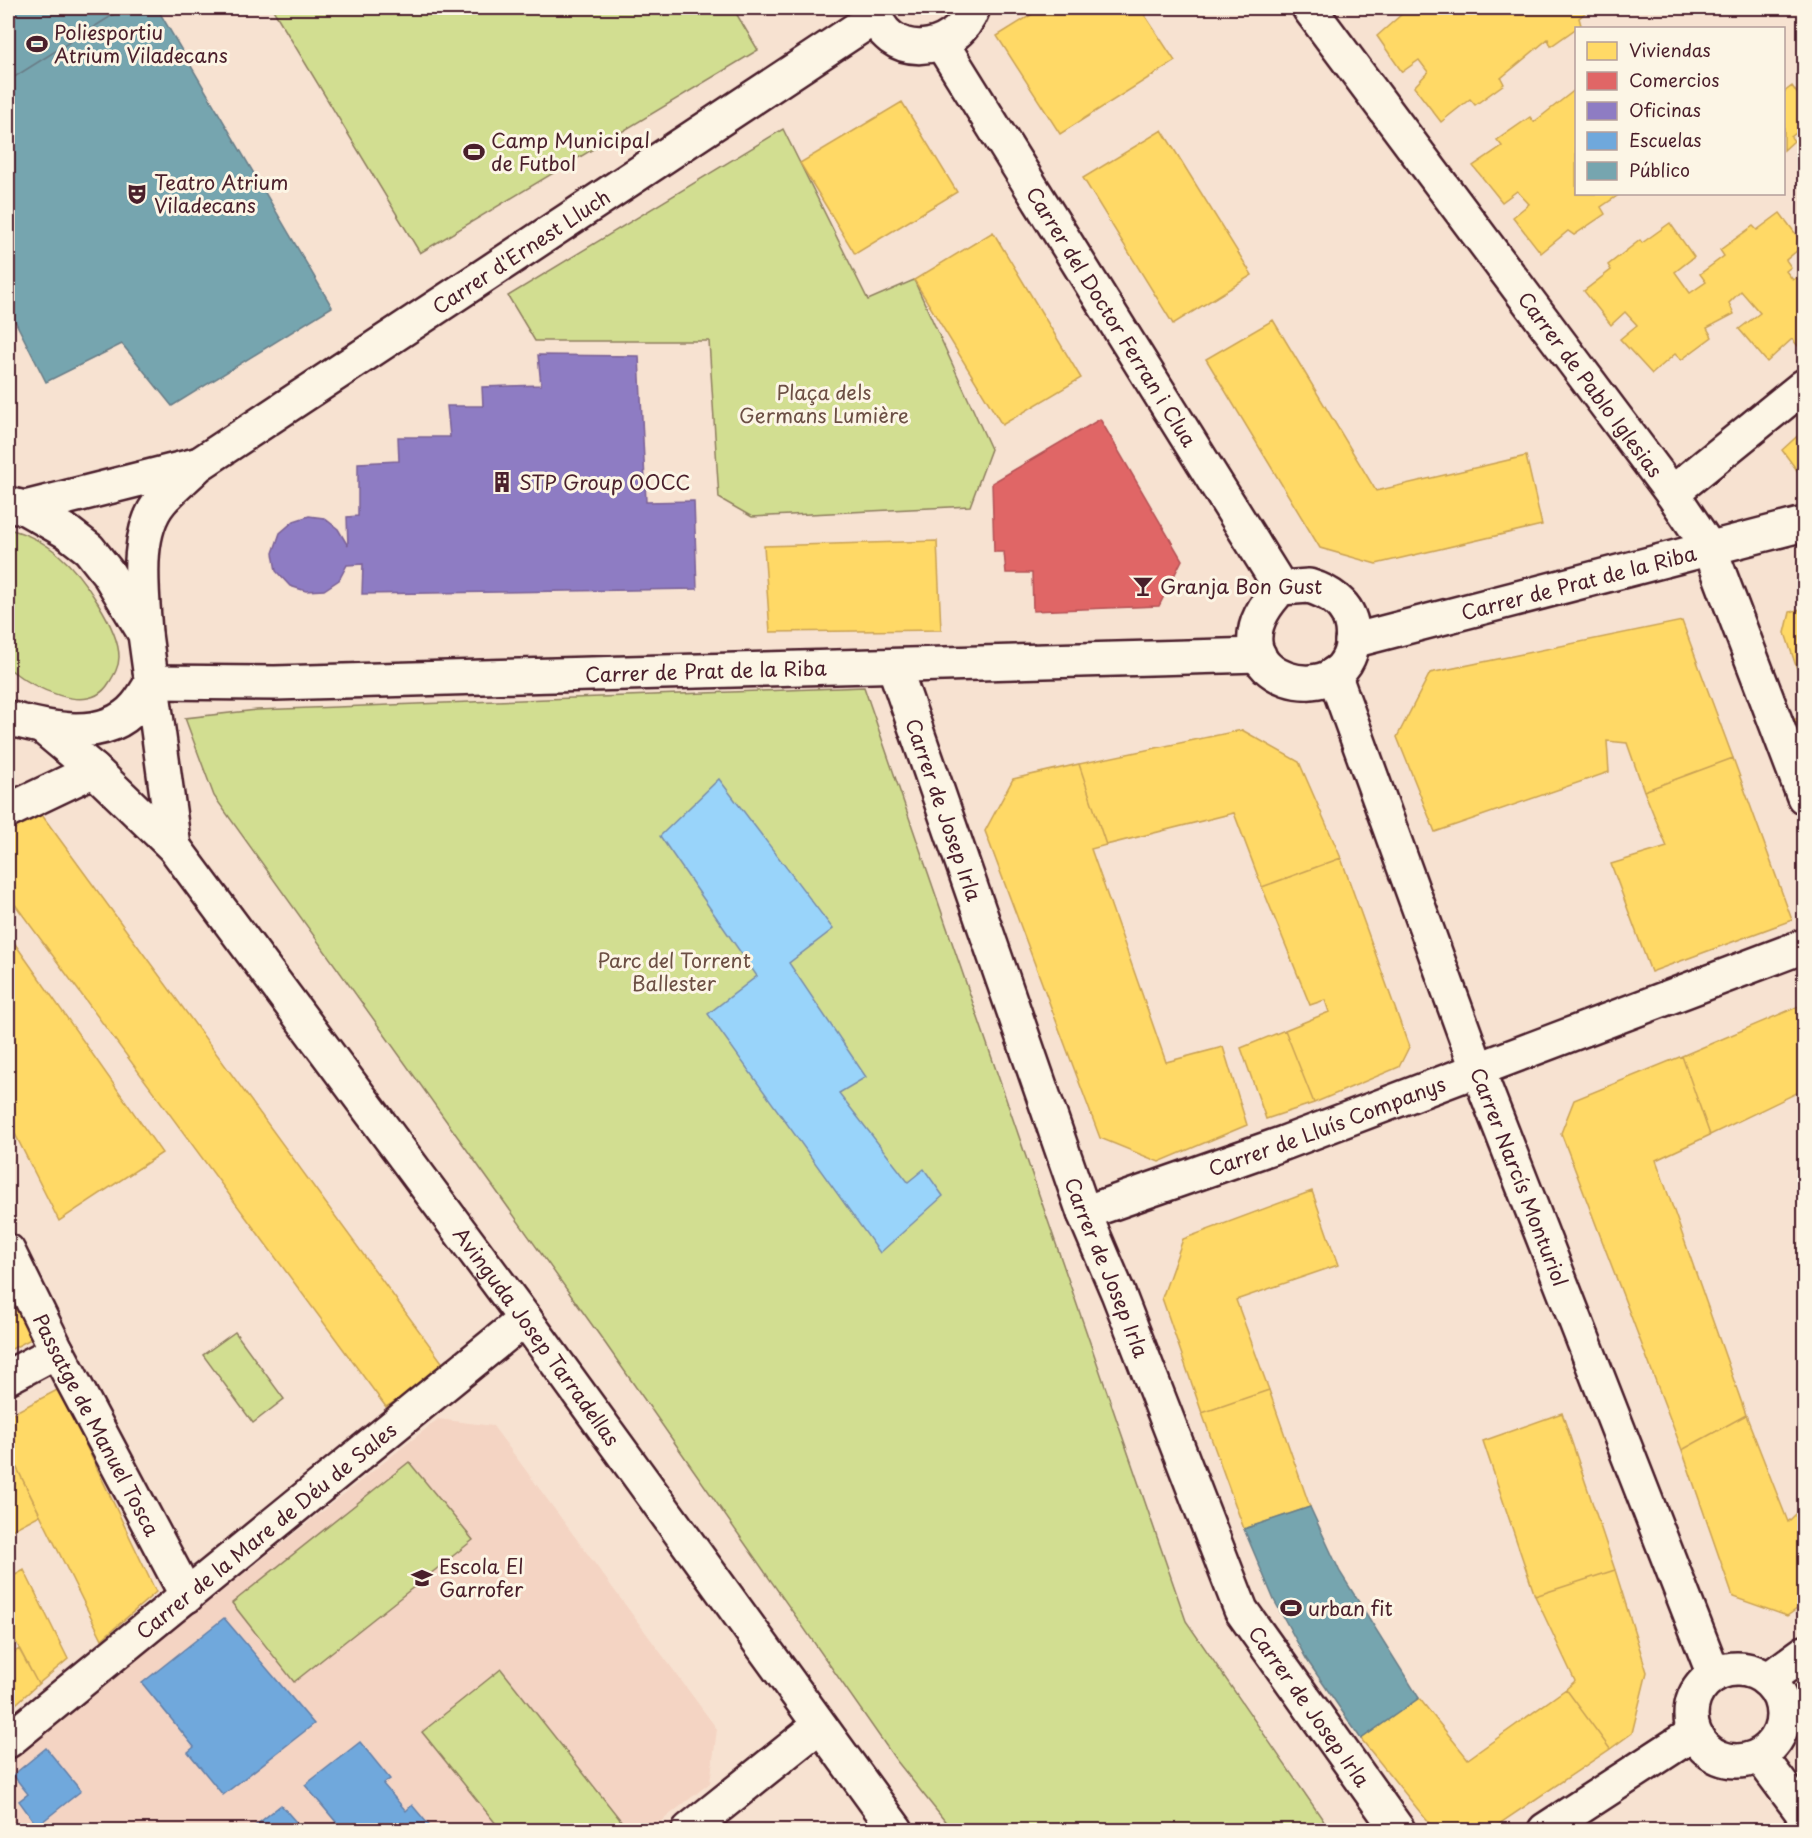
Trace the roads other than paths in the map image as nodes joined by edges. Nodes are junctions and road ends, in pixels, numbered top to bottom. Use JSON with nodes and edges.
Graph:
{"nodes":[{"id":1,"x":973,"y":8,"type":"edge"},
{"id":2,"x":1309,"y":8,"type":"edge"},
{"id":3,"x":874,"y":12,"type":"edge"},
{"id":4,"x":942,"y":44,"type":"junction"},
{"id":5,"x":1804,"y":386,"type":"edge"},
{"id":6,"x":198,"y":465,"type":"junction"},
{"id":7,"x":1672,"y":493,"type":"junction"},
{"id":8,"x":13,"y":504,"type":"edge"},
{"id":9,"x":1804,"y":524,"type":"edge"},
{"id":10,"x":1710,"y":549,"type":"junction"},
{"id":11,"x":1281,"y":588,"type":"junction"},
{"id":12,"x":145,"y":634,"type":"junction"},
{"id":13,"x":1352,"y":641,"type":"junction"},
{"id":14,"x":1258,"y":654,"type":"junction"},
{"id":15,"x":894,"y":666,"type":"junction"},
{"id":16,"x":1334,"y":674,"type":"junction"},
{"id":17,"x":152,"y":682,"type":"junction"},
{"id":18,"x":8,"y":718,"type":"edge"},
{"id":19,"x":45,"y":729,"type":"junction"},
{"id":20,"x":94,"y":770,"type":"junction"},
{"id":21,"x":1804,"y":797,"type":"edge"},
{"id":22,"x":8,"y":811,"type":"edge"},
{"id":23,"x":174,"y":847,"type":"junction"},
{"id":24,"x":1804,"y":946,"type":"edge"},
{"id":25,"x":1477,"y":1068,"type":"junction"},
{"id":26,"x":1084,"y":1213,"type":"junction"},
{"id":27,"x":8,"y":1251,"type":"edge"},
{"id":28,"x":525,"y":1319,"type":"junction"},
{"id":29,"x":57,"y":1352,"type":"junction"},
{"id":30,"x":8,"y":1377,"type":"edge"},
{"id":31,"x":187,"y":1596,"type":"junction"},
{"id":32,"x":1804,"y":1653,"type":"edge"},
{"id":33,"x":1714,"y":1675,"type":"junction"},
{"id":34,"x":1767,"y":1680,"type":"junction"},
{"id":35,"x":819,"y":1726,"type":"junction"},
{"id":36,"x":1694,"y":1733,"type":"junction"},
{"id":37,"x":8,"y":1741,"type":"edge"},
{"id":38,"x":1760,"y":1756,"type":"junction"},
{"id":39,"x":1804,"y":1815,"type":"edge"},
{"id":40,"x":689,"y":1830,"type":"edge"},
{"id":41,"x":896,"y":1830,"type":"edge"},
{"id":42,"x":1398,"y":1830,"type":"edge"},
{"id":43,"x":1545,"y":1830,"type":"edge"}],
"edges":[{"from":1,"to":4,"type":"street"},
{"from":2,"to":7,"type":"street","name":"Carrer de Pablo Iglesias"},
{"from":3,"to":4,"type":"street"},
{"from":3,"to":6,"type":"street","name":"Carrer d'Ernest Lluch"},
{"from":4,"to":11,"type":"street","name":"Carrer del Doctor Ferran i Clua"},
{"from":5,"to":7,"type":"street"},
{"from":6,"to":8,"type":"street","name":"Carrer d'Ernest Lluch"},
{"from":6,"to":12,"type":"street","name":"Carrer d'Ernest Lluch"},
{"from":7,"to":10,"type":"street","name":"Carrer de Pablo Iglesias"},
{"from":8,"to":12,"type":"street"},
{"from":9,"to":10,"type":"street","name":"Carrer de Prat de la Riba"},
{"from":10,"to":13,"type":"street","name":"Carrer de Prat de la Riba"},
{"from":10,"to":21,"type":"street","name":"Carrer de Pablo Iglesias"},
{"from":11,"to":13,"type":"street"},
{"from":11,"to":14,"type":"street"},
{"from":12,"to":17,"type":"street","name":"Carrer d'Ernest Lluch"},
{"from":13,"to":16,"type":"street"},
{"from":14,"to":15,"type":"street","name":"Carrer de Prat de la Riba"},
{"from":14,"to":16,"type":"street"},
{"from":15,"to":17,"type":"street","name":"Carrer de Prat de la Riba"},
{"from":15,"to":26,"type":"street","name":"Carrer de Josep Irla"},
{"from":16,"to":25,"type":"street","name":"Carrer Narcís Monturiol"},
{"from":17,"to":19,"type":"street"},
{"from":17,"to":23,"type":"street","name":"Avinguda Josep Tarradellas"},
{"from":18,"to":19,"type":"street"},
{"from":19,"to":20,"type":"street","name":"Avinguda Josep Tarradellas"},
{"from":20,"to":22,"type":"street"},
{"from":20,"to":23,"type":"street","name":"Avinguda Josep Tarradellas"},
{"from":23,"to":28,"type":"street","name":"Avinguda Josep Tarradellas"},
{"from":24,"to":25,"type":"street","name":"Carrer de Lluís Companys"},
{"from":25,"to":26,"type":"street","name":"Carrer de Lluís Companys"},
{"from":25,"to":33,"type":"street","name":"Carrer Narcís Monturiol"},
{"from":26,"to":42,"type":"street","name":"Carrer de Josep Irla"},
{"from":27,"to":29,"type":"street","name":"Passatge de Manuel Tosca"},
{"from":28,"to":31,"type":"street","name":"Carrer de la Mare de Déu de Sales"},
{"from":28,"to":35,"type":"street","name":"Avinguda Josep Tarradellas"},
{"from":29,"to":30,"type":"street"},
{"from":29,"to":31,"type":"street","name":"Passatge de Manuel Tosca"},
{"from":31,"to":37,"type":"street","name":"Carrer de la Mare de Déu de Sales"},
{"from":32,"to":34,"type":"street"},
{"from":33,"to":34,"type":"street"},
{"from":33,"to":36,"type":"street"},
{"from":34,"to":38,"type":"street"},
{"from":35,"to":40,"type":"street"},
{"from":35,"to":41,"type":"street","name":"Avinguda Josep Tarradellas"},
{"from":36,"to":38,"type":"street"},
{"from":36,"to":43,"type":"street"},
{"from":38,"to":39,"type":"street"}]}
